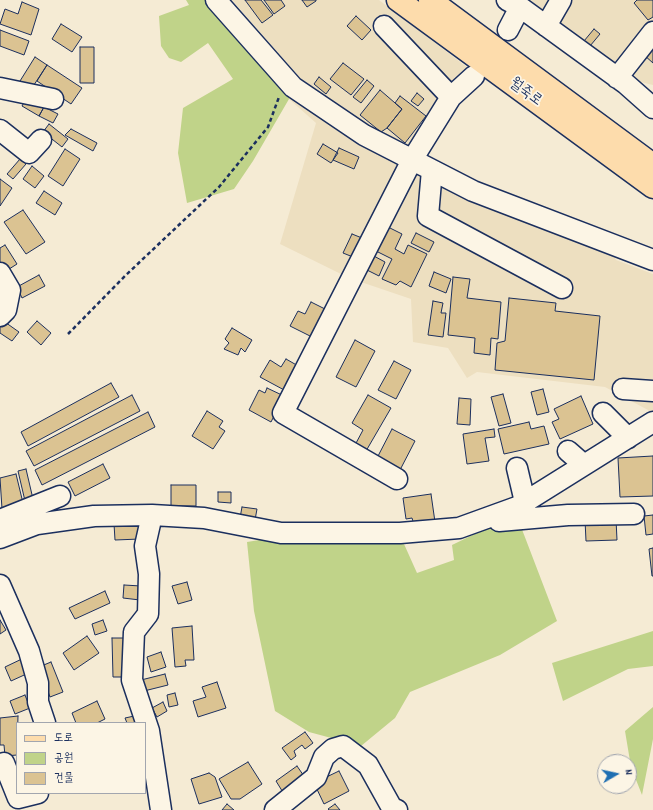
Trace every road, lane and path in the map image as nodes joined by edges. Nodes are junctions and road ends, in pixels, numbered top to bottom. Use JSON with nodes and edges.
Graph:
{"nodes":[{"id":1,"x":216,"y":0,"type":"edge"},
{"id":2,"x":398,"y":0,"type":"edge"},
{"id":3,"x":430,"y":0,"type":"edge"},
{"id":4,"x":561,"y":0,"type":"edge"},
{"id":5,"x":513,"y":4,"type":"edge"},
{"id":6,"x":384,"y":26,"type":"dead end"},
{"id":7,"x":546,"y":26,"type":"junction"},
{"id":8,"x":508,"y":30,"type":"dead end"},
{"id":9,"x":653,"y":32,"type":"edge"},
{"id":10,"x":474,"y":76,"type":"dead end"},
{"id":11,"x":617,"y":78,"type":"junction"},
{"id":12,"x":286,"y":79,"type":"junction"},
{"id":13,"x":0,"y":88,"type":"edge"},
{"id":14,"x":451,"y":98,"type":"junction"},
{"id":15,"x":53,"y":99,"type":"dead end"},
{"id":16,"x":653,"y":108,"type":"edge"},
{"id":17,"x":0,"y":130,"type":"edge"},
{"id":18,"x":41,"y":140,"type":"dead end"},
{"id":19,"x":412,"y":160,"type":"junction"},
{"id":20,"x":653,"y":165,"type":"edge"},
{"id":21,"x":432,"y":170,"type":"junction"},
{"id":22,"x":653,"y":187,"type":"edge"},
{"id":23,"x":653,"y":260,"type":"edge"},
{"id":24,"x":0,"y":273,"type":"edge"},
{"id":25,"x":562,"y":288,"type":"dead end"},
{"id":26,"x":0,"y":316,"type":"edge"},
{"id":27,"x":68,"y":334,"type":"dead end"},
{"id":28,"x":623,"y":389,"type":"dead end"},
{"id":29,"x":653,"y":391,"type":"edge"},
{"id":30,"x":603,"y":413,"type":"dead end"},
{"id":31,"x":653,"y":422,"type":"edge"},
{"id":32,"x":628,"y":438,"type":"junction"},
{"id":33,"x":568,"y":450,"type":"dead end"},
{"id":34,"x":584,"y":465,"type":"junction"},
{"id":35,"x":517,"y":468,"type":"dead end"},
{"id":36,"x":397,"y":479,"type":"dead end"},
{"id":37,"x":60,"y":496,"type":"dead end"},
{"id":38,"x":524,"y":502,"type":"junction"},
{"id":39,"x":634,"y":514,"type":"dead end"},
{"id":40,"x":152,"y":515,"type":"junction"},
{"id":41,"x":0,"y":520,"type":"edge"},
{"id":42,"x":473,"y":523,"type":"junction"},
{"id":43,"x":0,"y":538,"type":"edge"},
{"id":44,"x":0,"y":586,"type":"edge"},
{"id":45,"x":45,"y":722,"type":"edge"},
{"id":46,"x":4,"y":763,"type":"dead end"},
{"id":47,"x":150,"y":766,"type":"edge"},
{"id":48,"x":16,"y":793,"type":"edge"},
{"id":49,"x":16,"y":794,"type":"edge"},
{"id":50,"x":34,"y":794,"type":"edge"},
{"id":51,"x":161,"y":810,"type":"edge"},
{"id":52,"x":275,"y":810,"type":"edge"},
{"id":53,"x":398,"y":810,"type":"edge"}],
"edges":[{"from":1,"to":12,"type":"street"},
{"from":2,"to":22,"type":"main road","name":"월죽로"},
{"from":3,"to":20,"type":"main road","name":"월죽로"},
{"from":4,"to":7,"type":"street"},
{"from":5,"to":7,"type":"street"},
{"from":5,"to":8,"type":"street"},
{"from":6,"to":14,"type":"street"},
{"from":7,"to":11,"type":"street"},
{"from":9,"to":11,"type":"street"},
{"from":10,"to":14,"type":"street"},
{"from":11,"to":16,"type":"street"},
{"from":12,"to":19,"type":"street"},
{"from":12,"to":27,"type":"path"},
{"from":13,"to":15,"type":"street"},
{"from":14,"to":19,"type":"street"},
{"from":17,"to":18,"type":"street"},
{"from":19,"to":21,"type":"street"},
{"from":19,"to":36,"type":"street"},
{"from":21,"to":23,"type":"street"},
{"from":21,"to":25,"type":"street"},
{"from":24,"to":26,"type":"street"},
{"from":28,"to":29,"type":"street"},
{"from":30,"to":32,"type":"street"},
{"from":31,"to":32,"type":"street"},
{"from":32,"to":34,"type":"street"},
{"from":33,"to":34,"type":"street"},
{"from":34,"to":38,"type":"street"},
{"from":35,"to":38,"type":"street"},
{"from":37,"to":41,"type":"street"},
{"from":38,"to":42,"type":"street"},
{"from":39,"to":42,"type":"street"},
{"from":40,"to":42,"type":"street"},
{"from":40,"to":43,"type":"street"},
{"from":40,"to":47,"type":"street"},
{"from":44,"to":45,"type":"street"},
{"from":46,"to":48,"type":"street"},
{"from":47,"to":51,"type":"street"},
{"from":49,"to":50,"type":"street"},
{"from":52,"to":53,"type":"street"}]}
